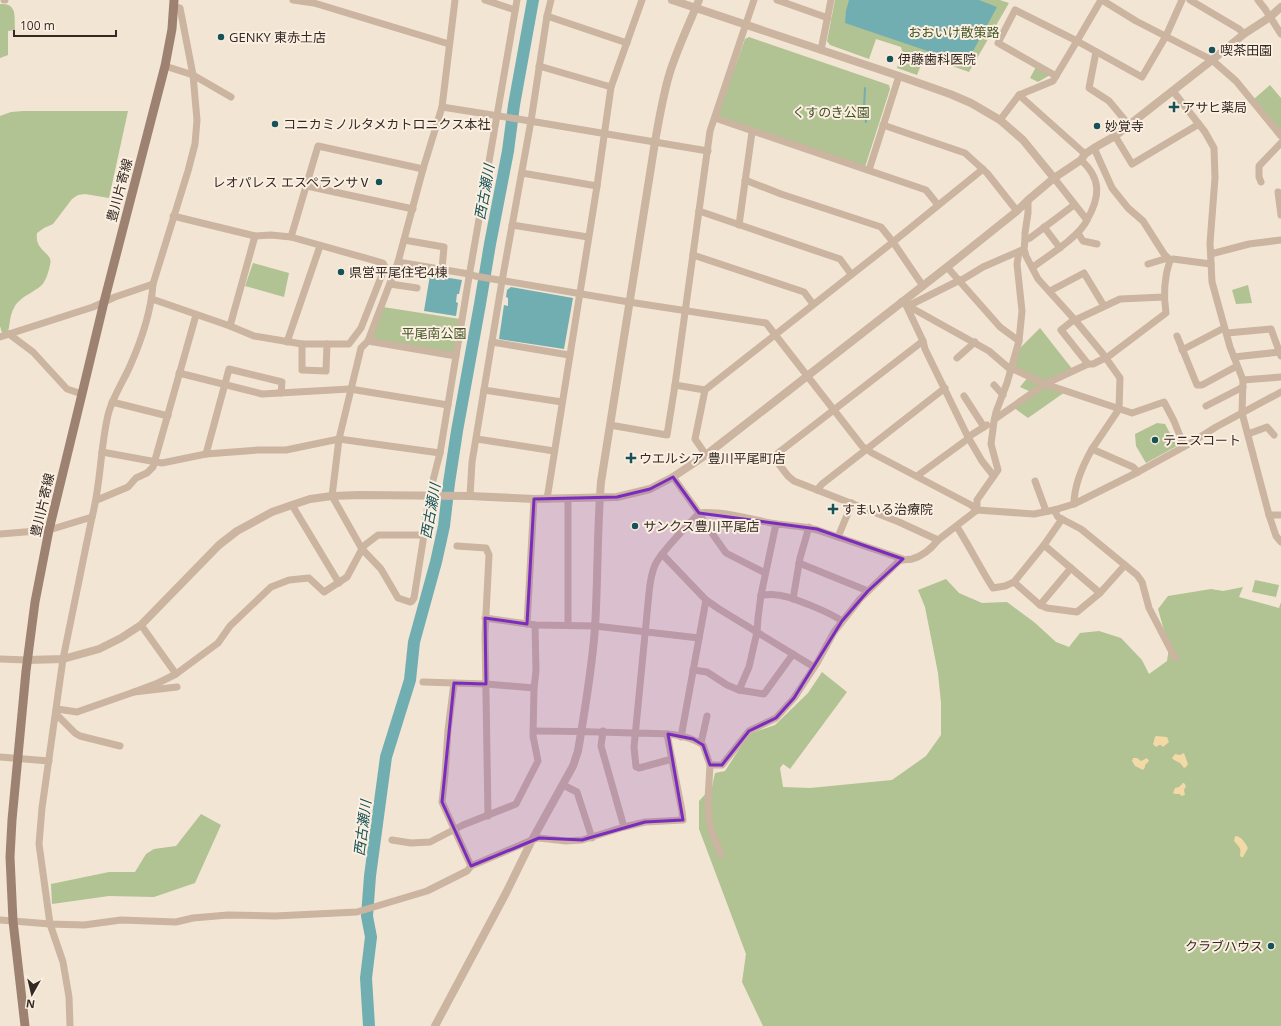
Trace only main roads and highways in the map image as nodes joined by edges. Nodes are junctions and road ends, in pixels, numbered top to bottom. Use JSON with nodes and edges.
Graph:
{"nodes":[{"id":1,"x":174,"y":3,"type":"edge"},
{"id":2,"x":25,"y":1026,"type":"edge"}],
"edges":[{"from":1,"to":2,"type":"main road","name":"豊川片寄線"}]}
